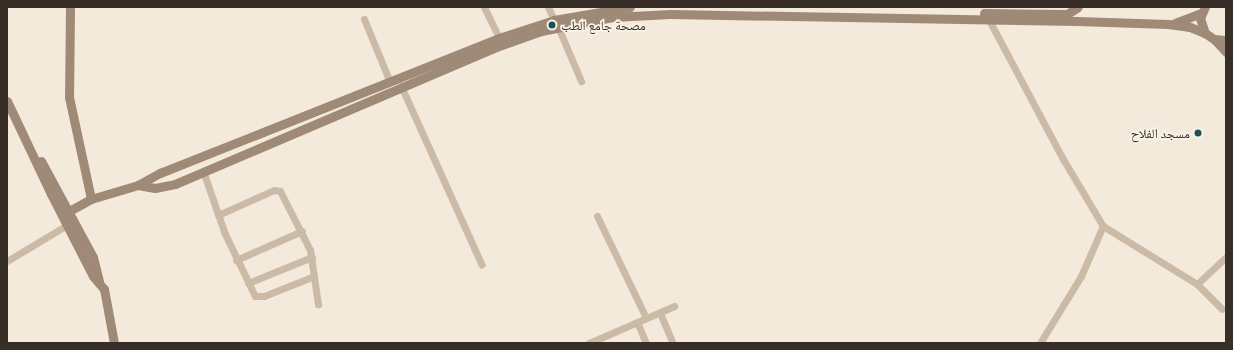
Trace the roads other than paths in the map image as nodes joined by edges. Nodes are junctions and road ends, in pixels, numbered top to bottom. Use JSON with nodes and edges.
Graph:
{"nodes":[{"id":1,"x":70,"y":7,"type":"edge"},
{"id":2,"x":484,"y":7,"type":"edge"},
{"id":3,"x":548,"y":7,"type":"edge"},
{"id":4,"x":630,"y":7,"type":"edge"},
{"id":5,"x":1078,"y":7,"type":"edge"},
{"id":6,"x":1202,"y":10,"type":"edge"},
{"id":7,"x":647,"y":11,"type":"edge"},
{"id":8,"x":715,"y":12,"type":"edge"},
{"id":9,"x":1065,"y":14,"type":"junction"},
{"id":10,"x":984,"y":15,"type":"edge"},
{"id":11,"x":364,"y":19,"type":"dead end"},
{"id":12,"x":1056,"y":21,"type":"junction"},
{"id":13,"x":556,"y":24,"type":"junction"},
{"id":14,"x":1168,"y":24,"type":"junction"},
{"id":15,"x":1205,"y":33,"type":"junction"},
{"id":16,"x":499,"y":38,"type":"junction"},
{"id":17,"x":1214,"y":39,"type":"junction"},
{"id":18,"x":1226,"y":40,"type":"edge"},
{"id":19,"x":1226,"y":52,"type":"edge"},
{"id":20,"x":581,"y":81,"type":"dead end"},
{"id":21,"x":390,"y":82,"type":"junction"},
{"id":22,"x":401,"y":86,"type":"junction"},
{"id":23,"x":7,"y":101,"type":"edge"},
{"id":24,"x":297,"y":119,"type":"junction"},
{"id":25,"x":301,"y":129,"type":"junction"},
{"id":26,"x":203,"y":171,"type":"junction"},
{"id":27,"x":138,"y":185,"type":"junction"},
{"id":28,"x":91,"y":199,"type":"junction"},
{"id":29,"x":65,"y":213,"type":"junction"},
{"id":30,"x":218,"y":215,"type":"junction"},
{"id":31,"x":598,"y":216,"type":"dead end"},
{"id":32,"x":67,"y":225,"type":"junction"},
{"id":33,"x":1103,"y":226,"type":"junction"},
{"id":34,"x":302,"y":231,"type":"junction"},
{"id":35,"x":312,"y":257,"type":"junction"},
{"id":36,"x":1226,"y":258,"type":"edge"},
{"id":37,"x":7,"y":260,"type":"edge"},
{"id":38,"x":236,"y":260,"type":"junction"},
{"id":39,"x":482,"y":265,"type":"dead end"},
{"id":40,"x":314,"y":276,"type":"junction"},
{"id":41,"x":248,"y":283,"type":"junction"},
{"id":42,"x":98,"y":284,"type":"junction"},
{"id":43,"x":1197,"y":284,"type":"junction"},
{"id":44,"x":318,"y":304,"type":"dead end"},
{"id":45,"x":674,"y":306,"type":"dead end"},
{"id":46,"x":1222,"y":309,"type":"dead end"},
{"id":47,"x":660,"y":312,"type":"junction"},
{"id":48,"x":646,"y":318,"type":"junction"},
{"id":49,"x":637,"y":322,"type":"junction"},
{"id":50,"x":111,"y":343,"type":"edge"},
{"id":51,"x":114,"y":343,"type":"edge"},
{"id":52,"x":590,"y":343,"type":"edge"},
{"id":53,"x":646,"y":343,"type":"edge"},
{"id":54,"x":673,"y":343,"type":"edge"},
{"id":55,"x":1040,"y":343,"type":"edge"}],
"edges":[{"from":1,"to":28,"type":"street"},
{"from":2,"to":16,"type":"street"},
{"from":3,"to":13,"type":"street"},
{"from":4,"to":13,"type":"street"},
{"from":5,"to":9,"type":"street"},
{"from":6,"to":14,"type":"street"},
{"from":6,"to":15,"type":"street"},
{"from":7,"to":8,"type":"street"},
{"from":7,"to":13,"type":"street"},
{"from":8,"to":10,"type":"street"},
{"from":9,"to":10,"type":"street"},
{"from":9,"to":12,"type":"street"},
{"from":10,"to":12,"type":"street"},
{"from":10,"to":33,"type":"street"},
{"from":11,"to":21,"type":"street"},
{"from":12,"to":14,"type":"street"},
{"from":13,"to":16,"type":"street"},
{"from":13,"to":20,"type":"street"},
{"from":13,"to":22,"type":"street"},
{"from":14,"to":15,"type":"street"},
{"from":15,"to":17,"type":"street"},
{"from":16,"to":21,"type":"street"},
{"from":17,"to":18,"type":"street"},
{"from":17,"to":19,"type":"street"},
{"from":21,"to":24,"type":"street"},
{"from":22,"to":25,"type":"street"},
{"from":22,"to":39,"type":"street"},
{"from":23,"to":29,"type":"street"},
{"from":24,"to":25,"type":"street"},
{"from":24,"to":27,"type":"street"},
{"from":25,"to":26,"type":"street"},
{"from":26,"to":27,"type":"street"},
{"from":26,"to":30,"type":"street"},
{"from":27,"to":28,"type":"street"},
{"from":28,"to":29,"type":"street"},
{"from":29,"to":32,"type":"street"},
{"from":29,"to":42,"type":"street"},
{"from":30,"to":34,"type":"street"},
{"from":30,"to":38,"type":"street"},
{"from":31,"to":48,"type":"street"},
{"from":32,"to":37,"type":"street"},
{"from":32,"to":42,"type":"street"},
{"from":33,"to":43,"type":"street"},
{"from":33,"to":55,"type":"street"},
{"from":34,"to":35,"type":"street"},
{"from":34,"to":38,"type":"street"},
{"from":35,"to":40,"type":"street"},
{"from":35,"to":41,"type":"street"},
{"from":36,"to":43,"type":"street"},
{"from":38,"to":41,"type":"street"},
{"from":40,"to":41,"type":"street"},
{"from":40,"to":44,"type":"street"},
{"from":42,"to":50,"type":"street"},
{"from":42,"to":51,"type":"street"},
{"from":43,"to":46,"type":"street"},
{"from":45,"to":47,"type":"street"},
{"from":47,"to":48,"type":"street"},
{"from":47,"to":54,"type":"street"},
{"from":48,"to":49,"type":"street"},
{"from":49,"to":52,"type":"street"},
{"from":49,"to":53,"type":"street"}]}
